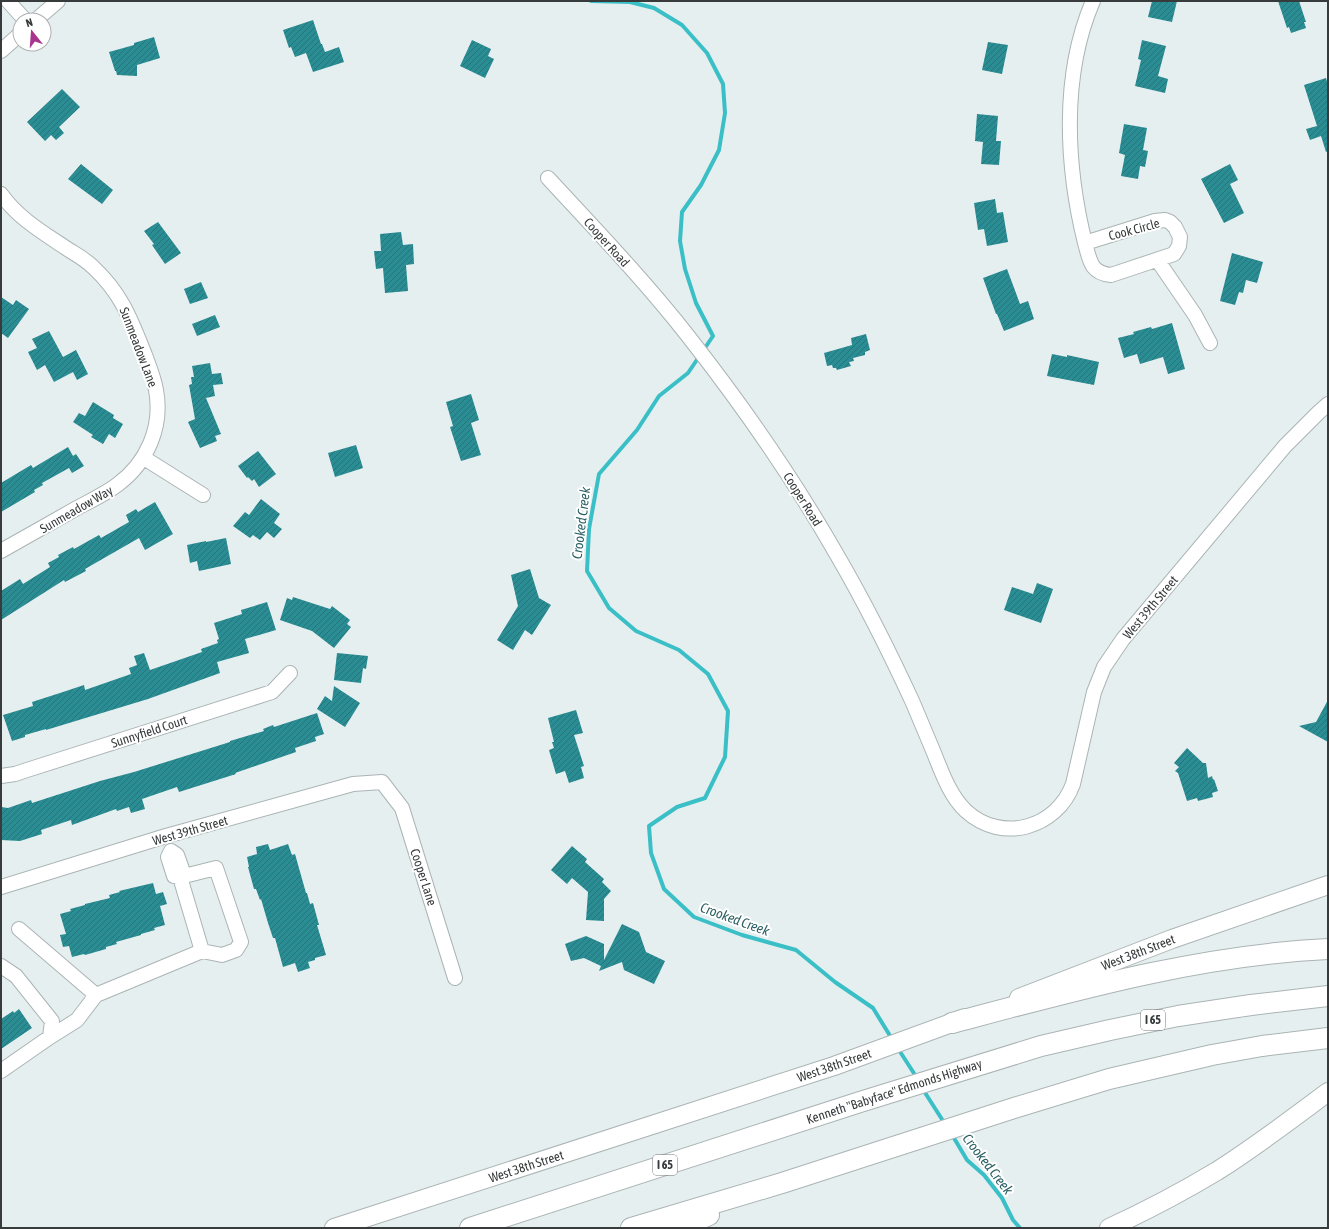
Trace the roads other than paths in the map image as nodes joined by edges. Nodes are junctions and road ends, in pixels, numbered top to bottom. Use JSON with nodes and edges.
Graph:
{"nodes":[{"id":1,"x":8,"y":1,"type":"edge"},
{"id":2,"x":58,"y":1,"type":"edge"},
{"id":3,"x":1094,"y":1,"type":"edge"},
{"id":4,"x":18,"y":12,"type":"edge"},
{"id":5,"x":45,"y":12,"type":"edge"},
{"id":6,"x":12,"y":41,"type":"edge"},
{"id":7,"x":1,"y":51,"type":"edge"},
{"id":8,"x":548,"y":178,"type":"dead end"},
{"id":9,"x":1,"y":194,"type":"edge"},
{"id":10,"x":1085,"y":243,"type":"junction"},
{"id":11,"x":1158,"y":260,"type":"junction"},
{"id":12,"x":1210,"y":343,"type":"dead end"},
{"id":13,"x":1328,"y":404,"type":"edge"},
{"id":14,"x":144,"y":458,"type":"junction"},
{"id":15,"x":203,"y":495,"type":"dead end"},
{"id":16,"x":1,"y":551,"type":"edge"},
{"id":17,"x":290,"y":673,"type":"dead end"},
{"id":18,"x":1,"y":776,"type":"edge"},
{"id":19,"x":382,"y":782,"type":"joint"},
{"id":20,"x":1020,"y":828,"type":"joint"},
{"id":21,"x":166,"y":836,"type":"junction"},
{"id":22,"x":180,"y":877,"type":"junction"},
{"id":23,"x":1328,"y":885,"type":"edge"},
{"id":24,"x":1,"y":887,"type":"edge"},
{"id":25,"x":19,"y":929,"type":"dead end"},
{"id":26,"x":1328,"y":949,"type":"edge"},
{"id":27,"x":202,"y":951,"type":"junction"},
{"id":28,"x":1,"y":966,"type":"edge"},
{"id":29,"x":456,"y":978,"type":"dead end"},
{"id":30,"x":96,"y":995,"type":"junction"},
{"id":31,"x":1328,"y":996,"type":"edge"},
{"id":32,"x":952,"y":1023,"type":"junction"},
{"id":33,"x":50,"y":1037,"type":"junction"},
{"id":34,"x":1328,"y":1038,"type":"edge"},
{"id":35,"x":1,"y":1071,"type":"edge"},
{"id":36,"x":1328,"y":1092,"type":"edge"},
{"id":37,"x":782,"y":1184,"type":"junction"},
{"id":38,"x":334,"y":1228,"type":"edge"},
{"id":39,"x":470,"y":1228,"type":"edge"},
{"id":40,"x":631,"y":1228,"type":"edge"},
{"id":41,"x":680,"y":1228,"type":"edge"},
{"id":42,"x":1109,"y":1228,"type":"edge"}],
"edges":[{"from":1,"to":4,"type":"street"},
{"from":2,"to":5,"type":"street"},
{"from":3,"to":10,"type":"street"},
{"from":6,"to":7,"type":"street"},
{"from":8,"to":20,"type":"street","name":"Cooper Road"},
{"from":9,"to":14,"type":"street","name":"Sunmeadow Lane"},
{"from":10,"to":11,"type":"street","name":"Cook Circle"},
{"from":10,"to":11,"type":"street","name":"Cook Circle"},
{"from":11,"to":12,"type":"street"},
{"from":13,"to":20,"type":"street","name":"West 39th Street"},
{"from":14,"to":15,"type":"street"},
{"from":14,"to":16,"type":"street","name":"Sunmeadow Way"},
{"from":17,"to":18,"type":"street","name":"Sunnyfield Court"},
{"from":19,"to":21,"type":"street","name":"West 39th Street"},
{"from":19,"to":29,"type":"street","name":"Cooper Lane"},
{"from":21,"to":22,"type":"street"},
{"from":21,"to":24,"type":"street","name":"West 39th Street"},
{"from":22,"to":27,"type":"street"},
{"from":22,"to":27,"type":"street"},
{"from":23,"to":32,"type":"main road","name":"West 38th Street"},
{"from":25,"to":30,"type":"street"},
{"from":26,"to":32,"type":"highway"},
{"from":27,"to":30,"type":"street"},
{"from":28,"to":33,"type":"street"},
{"from":30,"to":33,"type":"street"},
{"from":31,"to":39,"type":"highway","name":"Kenneth \"Babyface\" Edmonds Highway","number":"I 65"},
{"from":32,"to":38,"type":"main road","name":"West 38th Street"},
{"from":33,"to":35,"type":"street"},
{"from":34,"to":37,"type":"highway"},
{"from":36,"to":42,"type":"main road"},
{"from":37,"to":40,"type":"highway"},
{"from":37,"to":41,"type":"highway"}]}
